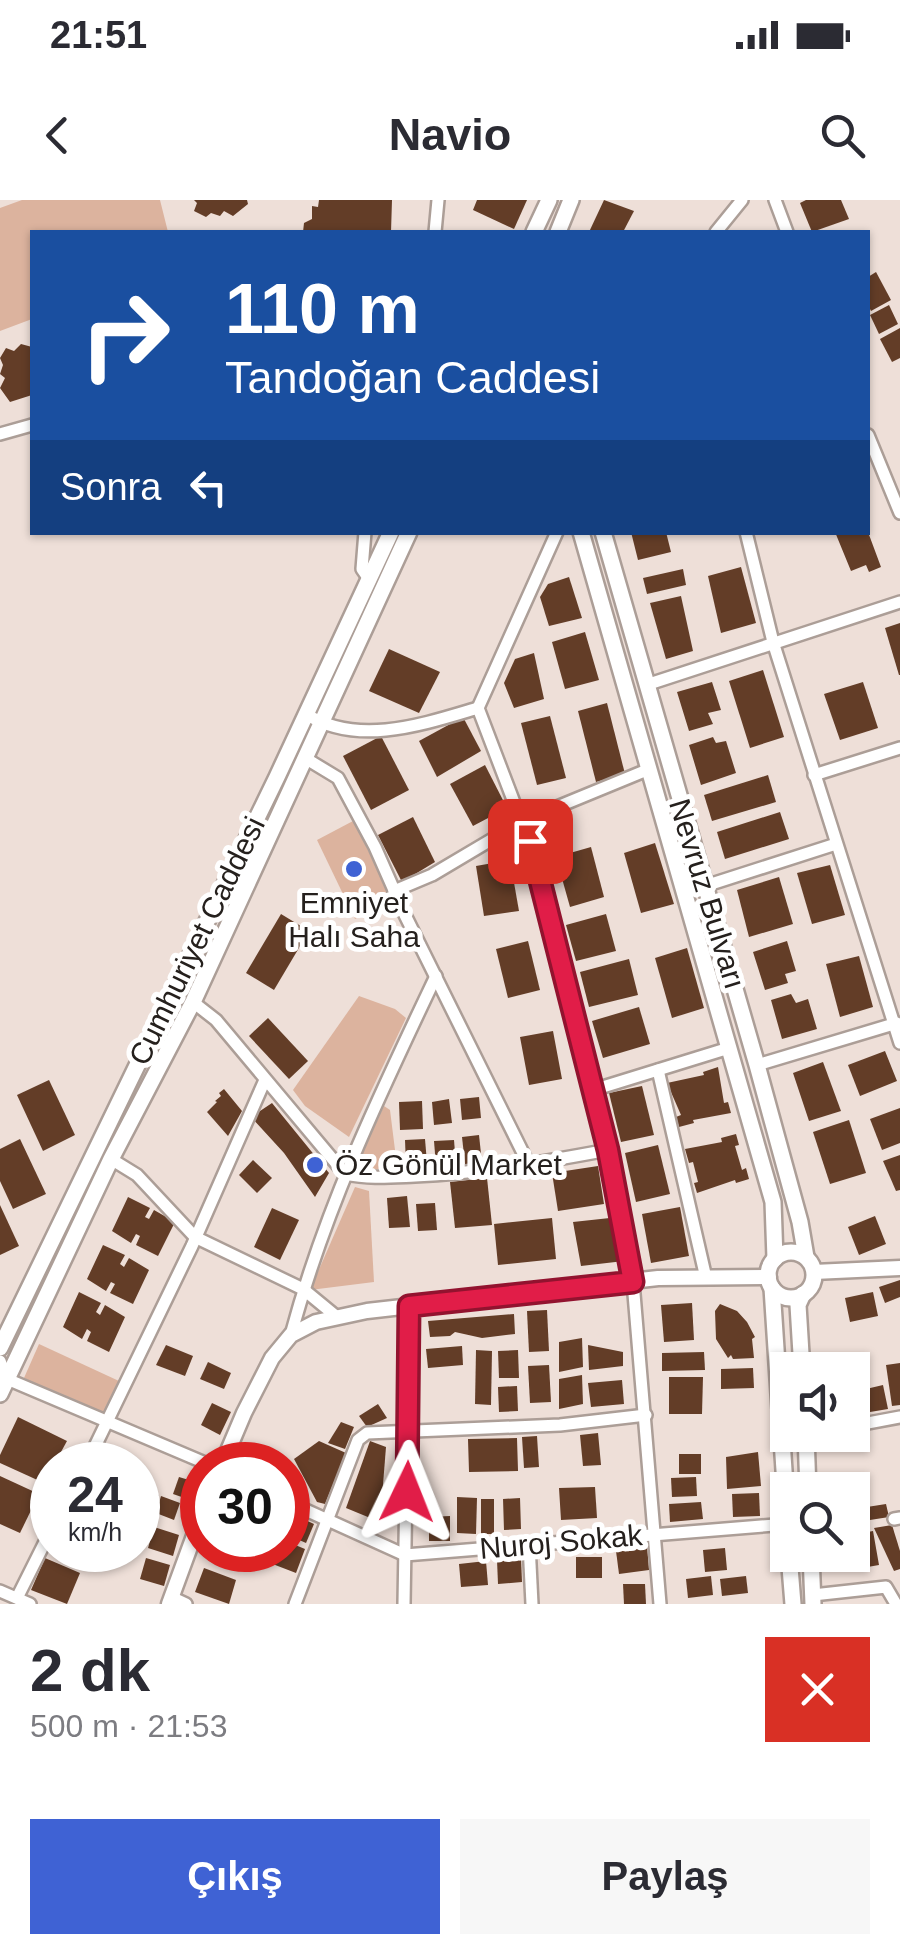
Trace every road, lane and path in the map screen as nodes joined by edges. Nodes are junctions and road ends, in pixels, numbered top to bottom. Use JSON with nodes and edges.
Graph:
{"nodes":[{"id":1,"x":438,"y":200,"type":"edge"},
{"id":2,"x":549,"y":200,"type":"edge"},
{"id":3,"x":571,"y":200,"type":"edge"},
{"id":4,"x":742,"y":200,"type":"edge"},
{"id":5,"x":775,"y":200,"type":"edge"},
{"id":6,"x":435,"y":230,"type":"edge"},
{"id":7,"x":535,"y":230,"type":"edge"},
{"id":8,"x":559,"y":230,"type":"edge"},
{"id":9,"x":718,"y":230,"type":"edge"},
{"id":10,"x":787,"y":230,"type":"edge"},
{"id":11,"x":30,"y":426,"type":"edge"},
{"id":12,"x":0,"y":434,"type":"edge"},
{"id":13,"x":870,"y":440,"type":"edge"},
{"id":14,"x":900,"y":513,"type":"edge"},
{"id":15,"x":365,"y":535,"type":"edge"},
{"id":16,"x":390,"y":535,"type":"edge"},
{"id":17,"x":408,"y":535,"type":"edge"},
{"id":18,"x":557,"y":535,"type":"edge"},
{"id":19,"x":582,"y":535,"type":"edge"},
{"id":20,"x":604,"y":535,"type":"edge"},
{"id":21,"x":747,"y":535,"type":"edge"},
{"id":22,"x":369,"y":578,"type":"junction"},
{"id":23,"x":900,"y":602,"type":"edge"},
{"id":24,"x":773,"y":642,"type":"junction"},
{"id":25,"x":646,"y":684,"type":"junction"},
{"id":26,"x":478,"y":708,"type":"junction"},
{"id":27,"x":306,"y":714,"type":"junction"},
{"id":28,"x":321,"y":724,"type":"junction"},
{"id":29,"x":900,"y":748,"type":"edge"},
{"id":30,"x":306,"y":758,"type":"junction"},
{"id":31,"x":648,"y":770,"type":"junction"},
{"id":32,"x":814,"y":775,"type":"junction"},
{"id":33,"x":523,"y":822,"type":"junction"},
{"id":34,"x":836,"y":844,"type":"junction"},
{"id":35,"x":705,"y":886,"type":"junction"},
{"id":36,"x":394,"y":891,"type":"junction"},
{"id":37,"x":436,"y":976,"type":"junction"},
{"id":38,"x":192,"y":1002,"type":"junction"},
{"id":39,"x":897,"y":1023,"type":"edge"},
{"id":40,"x":900,"y":1043,"type":"edge"},
{"id":41,"x":730,"y":1048,"type":"junction"},
{"id":42,"x":757,"y":1064,"type":"junction"},
{"id":43,"x":658,"y":1070,"type":"junction"},
{"id":44,"x":264,"y":1080,"type":"junction"},
{"id":45,"x":593,"y":1090,"type":"junction"},
{"id":46,"x":608,"y":1150,"type":"junction"},
{"id":47,"x":111,"y":1159,"type":"junction"},
{"id":48,"x":530,"y":1165,"type":"junction"},
{"id":49,"x":346,"y":1174,"type":"junction"},
{"id":50,"x":196,"y":1237,"type":"junction"},
{"id":51,"x":775,"y":1258,"type":"junction"},
{"id":52,"x":810,"y":1265,"type":"junction"},
{"id":53,"x":900,"y":1268,"type":"edge"},
{"id":54,"x":706,"y":1278,"type":"junction"},
{"id":55,"x":633,"y":1282,"type":"junction"},
{"id":56,"x":770,"y":1283,"type":"junction"},
{"id":57,"x":303,"y":1289,"type":"junction"},
{"id":58,"x":803,"y":1294,"type":"junction"},
{"id":59,"x":409,"y":1306,"type":"junction"},
{"id":60,"x":337,"y":1318,"type":"junction"},
{"id":61,"x":291,"y":1335,"type":"junction"},
{"id":62,"x":0,"y":1348,"type":"edge"},
{"id":63,"x":801,"y":1352,"type":"edge"},
{"id":64,"x":0,"y":1360,"type":"edge"},
{"id":65,"x":4,"y":1386,"type":"edge"},
{"id":66,"x":646,"y":1415,"type":"junction"},
{"id":67,"x":900,"y":1417,"type":"edge"},
{"id":68,"x":109,"y":1422,"type":"junction"},
{"id":69,"x":870,"y":1423,"type":"edge"},
{"id":70,"x":409,"y":1429,"type":"junction"},
{"id":71,"x":98,"y":1442,"type":"edge"},
{"id":72,"x":233,"y":1442,"type":"edge"},
{"id":73,"x":180,"y":1452,"type":"edge"},
{"id":74,"x":783,"y":1472,"type":"edge"},
{"id":75,"x":310,"y":1512,"type":"edge"},
{"id":76,"x":326,"y":1519,"type":"junction"},
{"id":77,"x":770,"y":1525,"type":"edge"},
{"id":78,"x":655,"y":1534,"type":"junction"},
{"id":79,"x":529,"y":1544,"type":"junction"},
{"id":80,"x":405,"y":1556,"type":"junction"},
{"id":81,"x":30,"y":1571,"type":"edge"},
{"id":82,"x":184,"y":1572,"type":"edge"},
{"id":83,"x":790,"y":1572,"type":"edge"},
{"id":84,"x":812,"y":1572,"type":"edge"},
{"id":85,"x":0,"y":1591,"type":"edge"},
{"id":86,"x":16,"y":1598,"type":"junction"},
{"id":87,"x":813,"y":1599,"type":"edge"},
{"id":88,"x":175,"y":1602,"type":"edge"},
{"id":89,"x":30,"y":1604,"type":"edge"},
{"id":90,"x":296,"y":1604,"type":"edge"},
{"id":91,"x":404,"y":1604,"type":"edge"},
{"id":92,"x":532,"y":1604,"type":"edge"},
{"id":93,"x":660,"y":1604,"type":"edge"},
{"id":94,"x":793,"y":1604,"type":"edge"},
{"id":95,"x":896,"y":1604,"type":"edge"}],
"edges":[{"from":1,"to":6,"type":"street"},
{"from":2,"to":7,"type":"main road"},
{"from":3,"to":8,"type":"main road"},
{"from":4,"to":9,"type":"street"},
{"from":5,"to":10,"type":"street"},
{"from":11,"to":12,"type":"street"},
{"from":13,"to":14,"type":"street"},
{"from":15,"to":22,"type":"street"},
{"from":16,"to":22,"type":"main road","name":"Cumhuriyet Caddesi"},
{"from":17,"to":28,"type":"main road"},
{"from":18,"to":26,"type":"street"},
{"from":19,"to":31,"type":"main road","name":"Nevruz Bulvarı"},
{"from":20,"to":25,"type":"main road","name":"Nevruz Bulvarı"},
{"from":21,"to":24,"type":"street"},
{"from":22,"to":27,"type":"main road","name":"Cumhuriyet Caddesi"},
{"from":23,"to":24,"type":"street"},
{"from":24,"to":25,"type":"street"},
{"from":24,"to":32,"type":"street"},
{"from":25,"to":35,"type":"main road","name":"Nevruz Bulvarı"},
{"from":26,"to":28,"type":"street"},
{"from":26,"to":33,"type":"street"},
{"from":27,"to":28,"type":"street"},
{"from":27,"to":62,"type":"main road","name":"Cumhuriyet Caddesi"},
{"from":28,"to":30,"type":"main road"},
{"from":29,"to":32,"type":"street"},
{"from":30,"to":36,"type":"street"},
{"from":30,"to":38,"type":"main road"},
{"from":31,"to":33,"type":"street"},
{"from":31,"to":41,"type":"main road","name":"Nevruz Bulvarı"},
{"from":32,"to":34,"type":"street"},
{"from":33,"to":36,"type":"street"},
{"from":33,"to":45,"type":"street"},
{"from":34,"to":35,"type":"street"},
{"from":34,"to":39,"type":"street"},
{"from":35,"to":42,"type":"main road","name":"Nevruz Bulvarı"},
{"from":36,"to":37,"type":"street"},
{"from":37,"to":48,"type":"street"},
{"from":37,"to":49,"type":"street"},
{"from":38,"to":44,"type":"street"},
{"from":38,"to":47,"type":"main road"},
{"from":39,"to":40,"type":"street"},
{"from":39,"to":42,"type":"street"},
{"from":41,"to":43,"type":"street"},
{"from":41,"to":51,"type":"main road","name":"Nevruz Bulvarı"},
{"from":42,"to":52,"type":"main road","name":"Nevruz Bulvarı"},
{"from":43,"to":45,"type":"street"},
{"from":43,"to":54,"type":"street"},
{"from":44,"to":49,"type":"street"},
{"from":44,"to":50,"type":"street"},
{"from":45,"to":46,"type":"street"},
{"from":46,"to":48,"type":"street"},
{"from":46,"to":55,"type":"street"},
{"from":47,"to":50,"type":"street"},
{"from":47,"to":65,"type":"main road"},
{"from":48,"to":49,"type":"street"},
{"from":49,"to":57,"type":"street"},
{"from":50,"to":57,"type":"street"},
{"from":50,"to":68,"type":"street"},
{"from":51,"to":52,"type":"main road"},
{"from":51,"to":56,"type":"main road"},
{"from":52,"to":53,"type":"street"},
{"from":52,"to":58,"type":"main road"},
{"from":54,"to":55,"type":"street"},
{"from":54,"to":56,"type":"street"},
{"from":55,"to":59,"type":"street"},
{"from":55,"to":66,"type":"street"},
{"from":56,"to":58,"type":"main road"},
{"from":56,"to":74,"type":"main road"},
{"from":57,"to":60,"type":"street"},
{"from":57,"to":61,"type":"street"},
{"from":58,"to":63,"type":"main road"},
{"from":59,"to":60,"type":"street"},
{"from":59,"to":70,"type":"street"},
{"from":60,"to":61,"type":"street"},
{"from":61,"to":72,"type":"street"},
{"from":64,"to":65,"type":"street"},
{"from":65,"to":68,"type":"street"},
{"from":66,"to":70,"type":"street"},
{"from":66,"to":78,"type":"street"},
{"from":67,"to":69,"type":"street"},
{"from":68,"to":71,"type":"street"},
{"from":68,"to":73,"type":"street"},
{"from":70,"to":76,"type":"street"},
{"from":70,"to":80,"type":"street"},
{"from":75,"to":76,"type":"street"},
{"from":76,"to":80,"type":"street"},
{"from":76,"to":90,"type":"street"},
{"from":77,"to":78,"type":"street","name":"Nuroj Sokak"},
{"from":78,"to":79,"type":"street","name":"Nuroj Sokak"},
{"from":78,"to":93,"type":"street"},
{"from":79,"to":80,"type":"street","name":"Nuroj Sokak"},
{"from":79,"to":92,"type":"street"},
{"from":80,"to":91,"type":"street"},
{"from":81,"to":86,"type":"street"},
{"from":82,"to":88,"type":"street"},
{"from":83,"to":94,"type":"main road"},
{"from":84,"to":87,"type":"main road"},
{"from":85,"to":86,"type":"street"},
{"from":86,"to":89,"type":"street"},
{"from":87,"to":95,"type":"street"}]}
